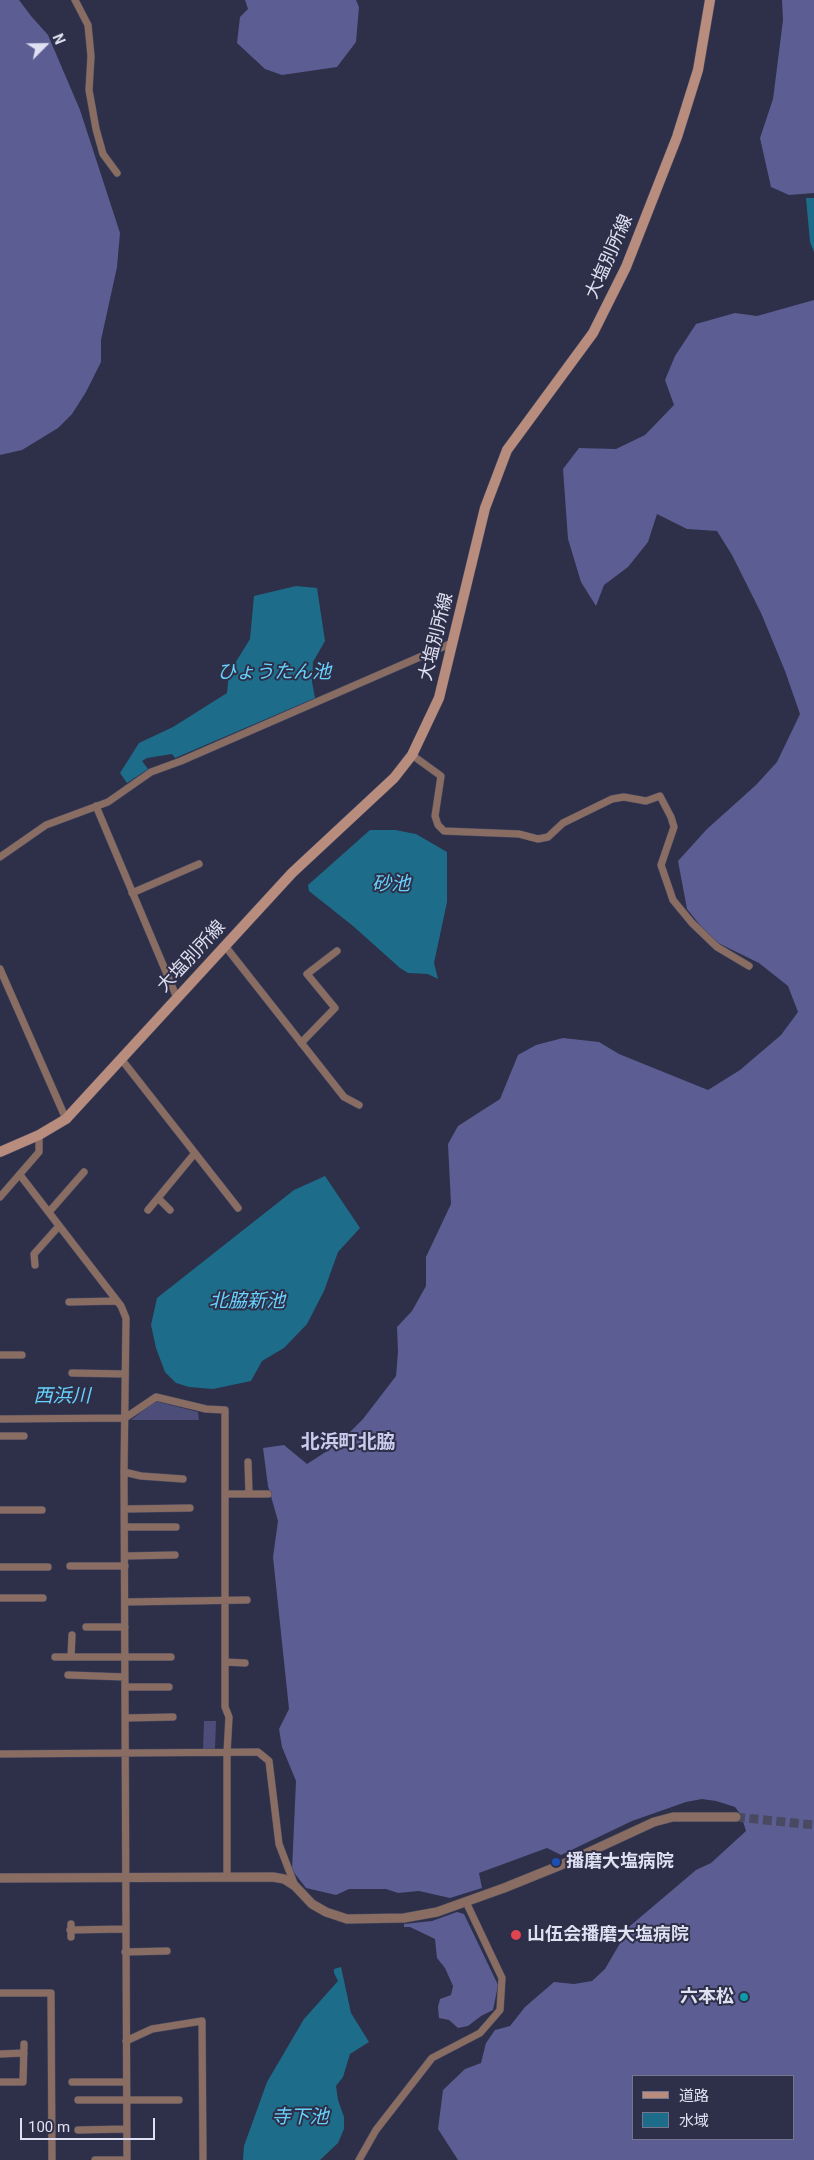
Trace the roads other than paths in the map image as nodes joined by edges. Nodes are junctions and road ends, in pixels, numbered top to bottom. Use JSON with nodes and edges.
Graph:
{"nodes":[{"id":1,"x":75,"y":0,"type":"edge"},
{"id":2,"x":710,"y":0,"type":"edge"},
{"id":3,"x":117,"y":173,"type":"dead end"},
{"id":4,"x":452,"y":643,"type":"junction"},
{"id":5,"x":412,"y":754,"type":"junction"},
{"id":6,"x":96,"y":806,"type":"junction"},
{"id":7,"x":0,"y":857,"type":"edge"},
{"id":8,"x":200,"y":864,"type":"dead end"},
{"id":9,"x":132,"y":893,"type":"junction"},
{"id":10,"x":225,"y":946,"type":"junction"},
{"id":11,"x":337,"y":951,"type":"dead end"},
{"id":12,"x":749,"y":966,"type":"dead end"},
{"id":13,"x":0,"y":969,"type":"edge"},
{"id":14,"x":177,"y":998,"type":"junction"},
{"id":15,"x":301,"y":1043,"type":"junction"},
{"id":16,"x":122,"y":1060,"type":"junction"},
{"id":17,"x":358,"y":1105,"type":"dead end"},
{"id":18,"x":66,"y":1119,"type":"junction"},
{"id":19,"x":39,"y":1135,"type":"junction"},
{"id":20,"x":0,"y":1152,"type":"edge"},
{"id":21,"x":196,"y":1153,"type":"junction"},
{"id":22,"x":84,"y":1172,"type":"dead end"},
{"id":23,"x":20,"y":1175,"type":"junction"},
{"id":24,"x":157,"y":1195,"type":"junction"},
{"id":25,"x":0,"y":1197,"type":"edge"},
{"id":26,"x":238,"y":1208,"type":"dead end"},
{"id":27,"x":148,"y":1210,"type":"dead end"},
{"id":28,"x":170,"y":1210,"type":"dead end"},
{"id":29,"x":49,"y":1212,"type":"junction"},
{"id":30,"x":59,"y":1226,"type":"junction"},
{"id":31,"x":35,"y":1265,"type":"dead end"},
{"id":32,"x":117,"y":1301,"type":"junction"},
{"id":33,"x":68,"y":1302,"type":"dead end"},
{"id":34,"x":0,"y":1355,"type":"edge"},
{"id":35,"x":22,"y":1355,"type":"dead end"},
{"id":36,"x":72,"y":1373,"type":"dead end"},
{"id":37,"x":125,"y":1374,"type":"junction"},
{"id":38,"x":125,"y":1418,"type":"junction"},
{"id":39,"x":0,"y":1419,"type":"edge"},
{"id":40,"x":0,"y":1436,"type":"edge"},
{"id":41,"x":24,"y":1436,"type":"dead end"},
{"id":42,"x":248,"y":1462,"type":"dead end"},
{"id":43,"x":124,"y":1472,"type":"junction"},
{"id":44,"x":183,"y":1479,"type":"dead end"},
{"id":45,"x":225,"y":1494,"type":"junction"},
{"id":46,"x":249,"y":1494,"type":"junction"},
{"id":47,"x":268,"y":1494,"type":"dead end"},
{"id":48,"x":190,"y":1508,"type":"dead end"},
{"id":49,"x":125,"y":1509,"type":"junction"},
{"id":50,"x":0,"y":1510,"type":"edge"},
{"id":51,"x":42,"y":1510,"type":"dead end"},
{"id":52,"x":125,"y":1527,"type":"junction"},
{"id":53,"x":176,"y":1527,"type":"dead end"},
{"id":54,"x":125,"y":1556,"type":"junction"},
{"id":55,"x":175,"y":1556,"type":"dead end"},
{"id":56,"x":0,"y":1566,"type":"edge"},
{"id":57,"x":70,"y":1566,"type":"dead end"},
{"id":58,"x":125,"y":1566,"type":"junction"},
{"id":59,"x":48,"y":1567,"type":"dead end"},
{"id":60,"x":0,"y":1598,"type":"edge"},
{"id":61,"x":43,"y":1598,"type":"dead end"},
{"id":62,"x":224,"y":1600,"type":"junction"},
{"id":63,"x":247,"y":1600,"type":"dead end"},
{"id":64,"x":125,"y":1602,"type":"junction"},
{"id":65,"x":86,"y":1626,"type":"dead end"},
{"id":66,"x":125,"y":1626,"type":"junction"},
{"id":67,"x":72,"y":1634,"type":"dead end"},
{"id":68,"x":54,"y":1657,"type":"dead end"},
{"id":69,"x":71,"y":1657,"type":"junction"},
{"id":70,"x":125,"y":1657,"type":"junction"},
{"id":71,"x":172,"y":1657,"type":"dead end"},
{"id":72,"x":225,"y":1662,"type":"junction"},
{"id":73,"x":245,"y":1663,"type":"dead end"},
{"id":74,"x":68,"y":1675,"type":"dead end"},
{"id":75,"x":125,"y":1677,"type":"junction"},
{"id":76,"x":125,"y":1687,"type":"junction"},
{"id":77,"x":169,"y":1688,"type":"dead end"},
{"id":78,"x":173,"y":1717,"type":"dead end"},
{"id":79,"x":125,"y":1718,"type":"junction"},
{"id":80,"x":125,"y":1753,"type":"junction"},
{"id":81,"x":227,"y":1753,"type":"junction"},
{"id":82,"x":0,"y":1754,"type":"edge"},
{"id":83,"x":736,"y":1818,"type":"tunnel mouth"},
{"id":84,"x":227,"y":1877,"type":"junction"},
{"id":85,"x":0,"y":1878,"type":"edge"},
{"id":86,"x":125,"y":1878,"type":"junction"},
{"id":87,"x":295,"y":1886,"type":"junction"},
{"id":88,"x":466,"y":1902,"type":"junction"},
{"id":89,"x":125,"y":1929,"type":"junction"},
{"id":90,"x":71,"y":1931,"type":"dead end"},
{"id":91,"x":167,"y":1951,"type":"dead end"},
{"id":92,"x":125,"y":1952,"type":"junction"},
{"id":93,"x":0,"y":1993,"type":"edge"},
{"id":94,"x":126,"y":2041,"type":"junction"},
{"id":95,"x":24,"y":2044,"type":"dead end"},
{"id":96,"x":24,"y":2053,"type":"junction"},
{"id":97,"x":0,"y":2054,"type":"edge"},
{"id":98,"x":0,"y":2082,"type":"edge"},
{"id":99,"x":72,"y":2082,"type":"dead end"},
{"id":100,"x":126,"y":2082,"type":"junction"},
{"id":101,"x":78,"y":2100,"type":"dead end"},
{"id":102,"x":126,"y":2100,"type":"junction"},
{"id":103,"x":179,"y":2100,"type":"dead end"},
{"id":104,"x":126,"y":2129,"type":"junction"},
{"id":105,"x":78,"y":2130,"type":"dead end"},
{"id":106,"x":52,"y":2160,"type":"edge"},
{"id":107,"x":95,"y":2160,"type":"edge"},
{"id":108,"x":127,"y":2160,"type":"edge"},
{"id":109,"x":203,"y":2160,"type":"edge"},
{"id":110,"x":360,"y":2160,"type":"edge"}],
"edges":[{"from":1,"to":3,"type":"street"},
{"from":2,"to":4,"type":"main road","name":"大塩別所線"},
{"from":4,"to":5,"type":"main road","name":"大塩別所線"},
{"from":4,"to":6,"type":"street"},
{"from":5,"to":10,"type":"main road","name":"大塩別所線"},
{"from":5,"to":12,"type":"street"},
{"from":6,"to":7,"type":"street"},
{"from":6,"to":9,"type":"street"},
{"from":8,"to":9,"type":"street"},
{"from":9,"to":14,"type":"street"},
{"from":10,"to":14,"type":"main road","name":"大塩別所線"},
{"from":10,"to":15,"type":"street"},
{"from":11,"to":15,"type":"street"},
{"from":13,"to":18,"type":"street"},
{"from":14,"to":16,"type":"main road","name":"大塩別所線"},
{"from":15,"to":17,"type":"street"},
{"from":16,"to":18,"type":"main road","name":"大塩別所線"},
{"from":16,"to":21,"type":"street"},
{"from":18,"to":19,"type":"main road","name":"大塩別所線"},
{"from":19,"to":20,"type":"main road","name":"大塩別所線"},
{"from":19,"to":23,"type":"street"},
{"from":21,"to":24,"type":"street"},
{"from":21,"to":26,"type":"street"},
{"from":22,"to":29,"type":"street"},
{"from":23,"to":25,"type":"street"},
{"from":23,"to":29,"type":"street"},
{"from":24,"to":27,"type":"street"},
{"from":24,"to":28,"type":"street"},
{"from":29,"to":30,"type":"street"},
{"from":30,"to":31,"type":"street"},
{"from":30,"to":32,"type":"street"},
{"from":32,"to":33,"type":"street"},
{"from":32,"to":37,"type":"street"},
{"from":34,"to":35,"type":"street"},
{"from":36,"to":37,"type":"street"},
{"from":37,"to":38,"type":"street"},
{"from":38,"to":39,"type":"street"},
{"from":38,"to":43,"type":"street"},
{"from":38,"to":45,"type":"street"},
{"from":40,"to":41,"type":"street"},
{"from":42,"to":46,"type":"street"},
{"from":43,"to":44,"type":"street"},
{"from":43,"to":49,"type":"street"},
{"from":45,"to":46,"type":"street"},
{"from":45,"to":62,"type":"street"},
{"from":46,"to":47,"type":"street"},
{"from":48,"to":49,"type":"street"},
{"from":49,"to":52,"type":"street"},
{"from":50,"to":51,"type":"street"},
{"from":52,"to":53,"type":"street"},
{"from":52,"to":54,"type":"street"},
{"from":54,"to":55,"type":"street"},
{"from":54,"to":58,"type":"street"},
{"from":56,"to":59,"type":"street"},
{"from":57,"to":58,"type":"street"},
{"from":58,"to":64,"type":"street"},
{"from":60,"to":61,"type":"street"},
{"from":62,"to":63,"type":"street"},
{"from":62,"to":64,"type":"street"},
{"from":62,"to":72,"type":"street"},
{"from":64,"to":66,"type":"street"},
{"from":65,"to":66,"type":"street"},
{"from":66,"to":70,"type":"street"},
{"from":67,"to":69,"type":"street"},
{"from":68,"to":69,"type":"street"},
{"from":69,"to":70,"type":"street"},
{"from":70,"to":71,"type":"street"},
{"from":70,"to":75,"type":"street"},
{"from":72,"to":73,"type":"street"},
{"from":72,"to":81,"type":"street"},
{"from":74,"to":75,"type":"street"},
{"from":75,"to":76,"type":"street"},
{"from":76,"to":77,"type":"street"},
{"from":76,"to":79,"type":"street"},
{"from":78,"to":79,"type":"street"},
{"from":79,"to":80,"type":"street"},
{"from":80,"to":81,"type":"street"},
{"from":80,"to":82,"type":"street"},
{"from":80,"to":86,"type":"street"},
{"from":81,"to":84,"type":"street"},
{"from":81,"to":87,"type":"street"},
{"from":83,"to":88,"type":"street"},
{"from":84,"to":86,"type":"street"},
{"from":84,"to":87,"type":"street"},
{"from":85,"to":86,"type":"street"},
{"from":86,"to":89,"type":"street"},
{"from":87,"to":88,"type":"street"},
{"from":88,"to":110,"type":"street"},
{"from":89,"to":90,"type":"street"},
{"from":89,"to":92,"type":"street"},
{"from":91,"to":92,"type":"street"},
{"from":92,"to":94,"type":"street"},
{"from":93,"to":106,"type":"street"},
{"from":94,"to":100,"type":"street"},
{"from":94,"to":109,"type":"street"},
{"from":95,"to":96,"type":"street"},
{"from":96,"to":97,"type":"street"},
{"from":96,"to":98,"type":"street"},
{"from":99,"to":100,"type":"street"},
{"from":100,"to":102,"type":"street"},
{"from":101,"to":102,"type":"street"},
{"from":102,"to":103,"type":"street"},
{"from":102,"to":104,"type":"street"},
{"from":104,"to":105,"type":"street"},
{"from":104,"to":108,"type":"street"},
{"from":107,"to":108,"type":"street"}]}
